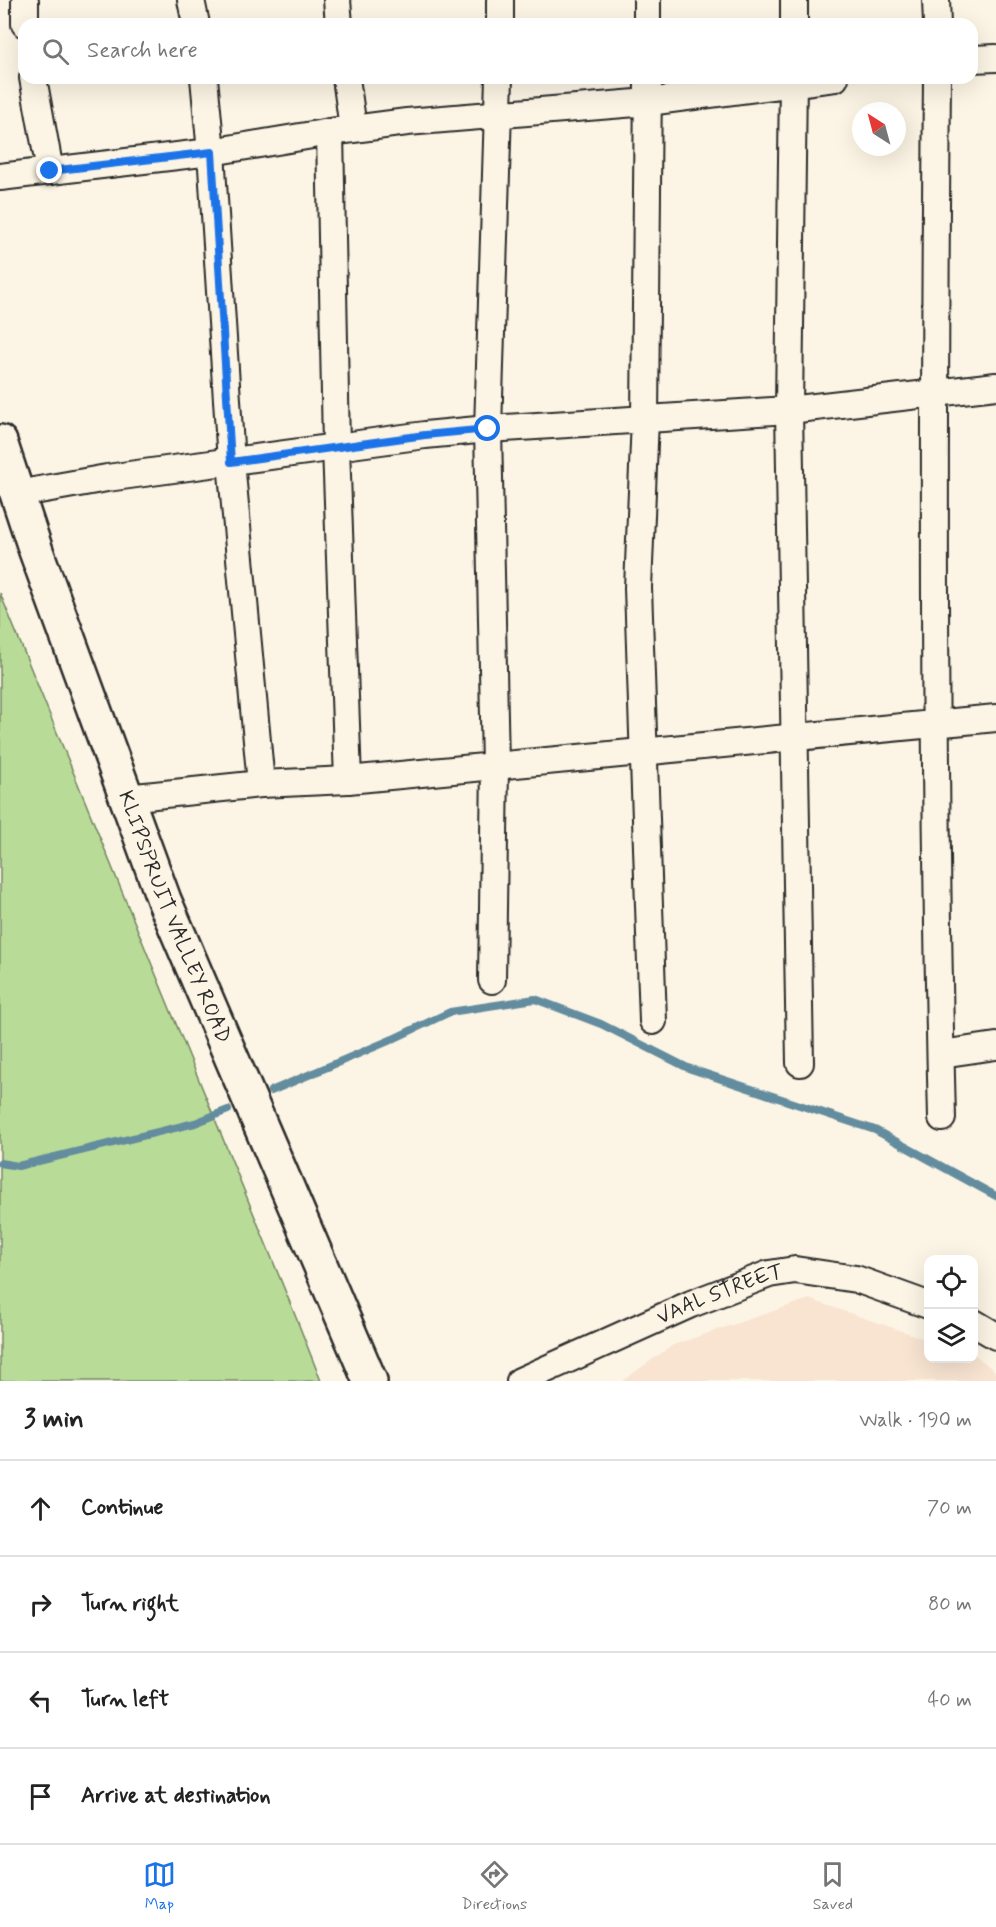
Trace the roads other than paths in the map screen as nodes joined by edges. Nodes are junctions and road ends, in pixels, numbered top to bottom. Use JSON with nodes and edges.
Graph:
{"nodes":[{"id":1,"x":25,"y":0,"type":"edge"},
{"id":2,"x":192,"y":0,"type":"edge"},
{"id":3,"x":337,"y":0,"type":"edge"},
{"id":4,"x":501,"y":0,"type":"edge"},
{"id":5,"x":647,"y":0,"type":"edge"},
{"id":6,"x":794,"y":0,"type":"edge"},
{"id":7,"x":936,"y":0,"type":"edge"},
{"id":8,"x":25,"y":18,"type":"edge"},
{"id":9,"x":195,"y":18,"type":"edge"},
{"id":10,"x":338,"y":18,"type":"edge"},
{"id":11,"x":500,"y":18,"type":"edge"},
{"id":12,"x":647,"y":18,"type":"edge"},
{"id":13,"x":794,"y":18,"type":"edge"},
{"id":14,"x":937,"y":18,"type":"edge"},
{"id":15,"x":996,"y":58,"type":"edge"},
{"id":16,"x":978,"y":59,"type":"edge"},
{"id":17,"x":34,"y":84,"type":"edge"},
{"id":18,"x":205,"y":84,"type":"edge"},
{"id":19,"x":345,"y":84,"type":"edge"},
{"id":20,"x":499,"y":84,"type":"edge"},
{"id":21,"x":745,"y":84,"type":"edge"},
{"id":22,"x":793,"y":84,"type":"edge"},
{"id":23,"x":938,"y":84,"type":"edge"},
{"id":24,"x":648,"y":90,"type":"edge"},
{"id":25,"x":499,"y":113,"type":"junction"},
{"id":26,"x":341,"y":130,"type":"junction"},
{"id":27,"x":212,"y":152,"type":"junction"},
{"id":28,"x":50,"y":171,"type":"junction"},
{"id":29,"x":0,"y":177,"type":"edge"},
{"id":30,"x":996,"y":386,"type":"edge"},
{"id":31,"x":934,"y":393,"type":"junction"},
{"id":32,"x":789,"y":410,"type":"junction"},
{"id":33,"x":645,"y":419,"type":"junction"},
{"id":34,"x":488,"y":429,"type":"junction"},
{"id":35,"x":0,"y":442,"type":"edge"},
{"id":36,"x":336,"y":447,"type":"junction"},
{"id":37,"x":231,"y":462,"type":"junction"},
{"id":38,"x":17,"y":494,"type":"junction"},
{"id":39,"x":996,"y":718,"type":"edge"},
{"id":40,"x":936,"y":725,"type":"junction"},
{"id":41,"x":794,"y":738,"type":"junction"},
{"id":42,"x":644,"y":753,"type":"junction"},
{"id":43,"x":495,"y":765,"type":"junction"},
{"id":44,"x":348,"y":780,"type":"junction"},
{"id":45,"x":261,"y":784,"type":"junction"},
{"id":46,"x":126,"y":798,"type":"junction"},
{"id":47,"x":492,"y":980,"type":"dead end"},
{"id":48,"x":653,"y":1021,"type":"dead end"},
{"id":49,"x":996,"y":1046,"type":"edge"},
{"id":50,"x":941,"y":1054,"type":"junction"},
{"id":51,"x":800,"y":1063,"type":"dead end"},
{"id":52,"x":942,"y":1118,"type":"dead end"},
{"id":53,"x":924,"y":1304,"type":"edge"},
{"id":54,"x":978,"y":1325,"type":"edge"},
{"id":55,"x":996,"y":1335,"type":"edge"},
{"id":56,"x":370,"y":1381,"type":"edge"},
{"id":57,"x":520,"y":1381,"type":"edge"}],
"edges":[{"from":1,"to":8,"type":"street"},
{"from":2,"to":9,"type":"street"},
{"from":3,"to":10,"type":"street"},
{"from":4,"to":11,"type":"street"},
{"from":5,"to":12,"type":"street"},
{"from":6,"to":13,"type":"street"},
{"from":7,"to":14,"type":"street"},
{"from":15,"to":16,"type":"street"},
{"from":17,"to":28,"type":"street"},
{"from":18,"to":27,"type":"street"},
{"from":19,"to":26,"type":"street"},
{"from":20,"to":25,"type":"street"},
{"from":21,"to":24,"type":"street"},
{"from":22,"to":32,"type":"street"},
{"from":23,"to":31,"type":"street"},
{"from":24,"to":25,"type":"street"},
{"from":24,"to":33,"type":"street"},
{"from":25,"to":26,"type":"street"},
{"from":25,"to":34,"type":"street"},
{"from":26,"to":27,"type":"street"},
{"from":26,"to":36,"type":"street"},
{"from":27,"to":28,"type":"street"},
{"from":27,"to":37,"type":"street"},
{"from":28,"to":29,"type":"street"},
{"from":30,"to":31,"type":"street"},
{"from":31,"to":32,"type":"street"},
{"from":31,"to":40,"type":"street"},
{"from":32,"to":33,"type":"street"},
{"from":32,"to":41,"type":"street"},
{"from":33,"to":34,"type":"street"},
{"from":33,"to":42,"type":"street"},
{"from":34,"to":36,"type":"street"},
{"from":34,"to":43,"type":"street"},
{"from":35,"to":38,"type":"main road","name":"KLIPSPRUIT VALLEY ROAD"},
{"from":36,"to":37,"type":"street"},
{"from":36,"to":44,"type":"street"},
{"from":37,"to":38,"type":"street"},
{"from":37,"to":45,"type":"street"},
{"from":38,"to":46,"type":"main road","name":"KLIPSPRUIT VALLEY ROAD"},
{"from":39,"to":40,"type":"street"},
{"from":40,"to":41,"type":"street"},
{"from":40,"to":50,"type":"street"},
{"from":41,"to":42,"type":"street"},
{"from":41,"to":51,"type":"street"},
{"from":42,"to":43,"type":"street"},
{"from":42,"to":48,"type":"street"},
{"from":43,"to":44,"type":"street"},
{"from":43,"to":47,"type":"street"},
{"from":44,"to":45,"type":"street"},
{"from":45,"to":46,"type":"street"},
{"from":46,"to":56,"type":"main road","name":"KLIPSPRUIT VALLEY ROAD"},
{"from":49,"to":50,"type":"street"},
{"from":50,"to":52,"type":"street"},
{"from":53,"to":57,"type":"street","name":"VAAL STREET"},
{"from":54,"to":55,"type":"street"}]}
